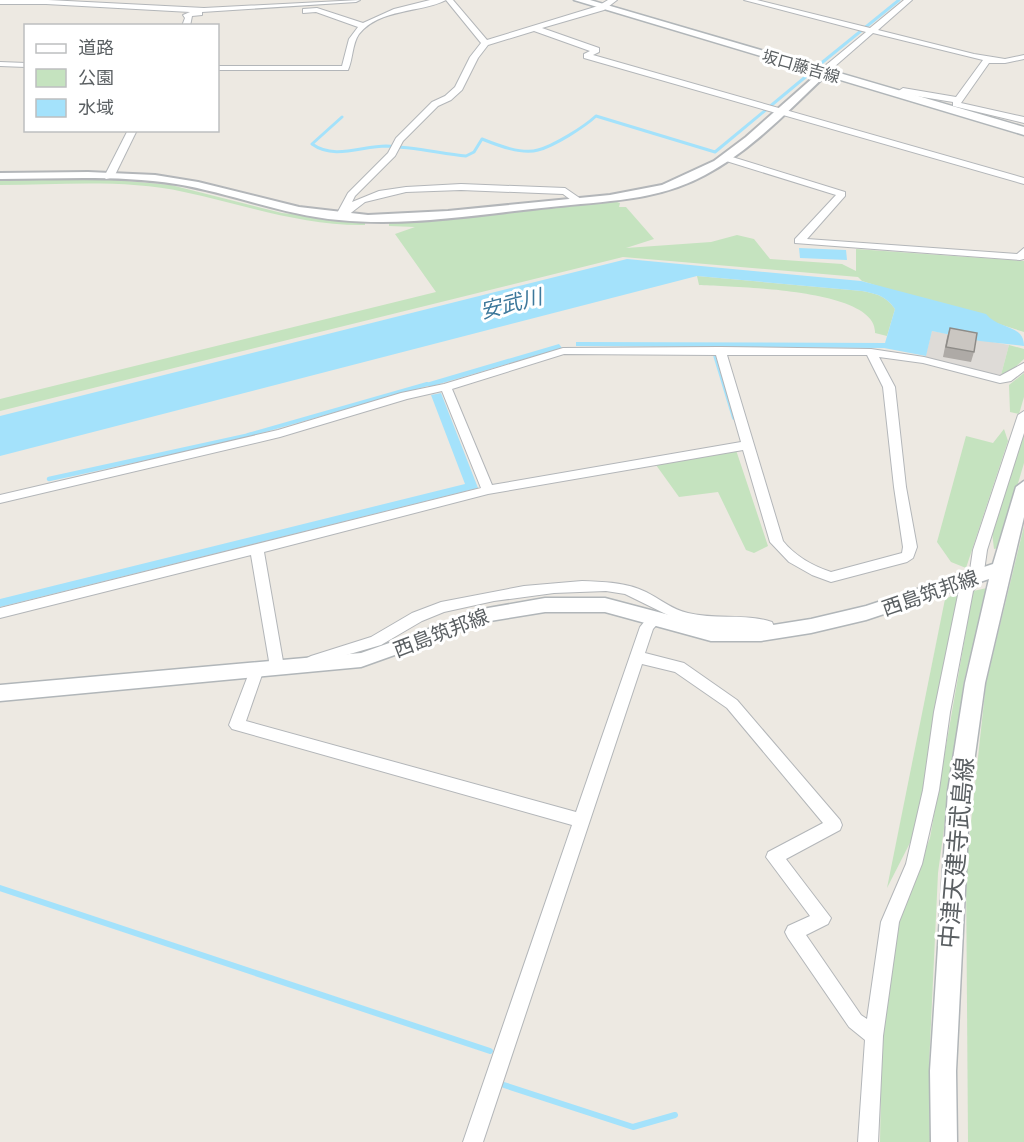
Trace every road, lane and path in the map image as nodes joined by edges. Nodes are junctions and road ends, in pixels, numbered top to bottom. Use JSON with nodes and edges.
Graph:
{"nodes":[{"id":1,"x":356,"y":0,"type":"edge"},
{"id":2,"x":442,"y":0,"type":"edge"},
{"id":3,"x":449,"y":0,"type":"edge"},
{"id":4,"x":579,"y":0,"type":"edge"},
{"id":5,"x":613,"y":0,"type":"edge"},
{"id":6,"x":748,"y":0,"type":"edge"},
{"id":7,"x":908,"y":0,"type":"edge"},
{"id":8,"x":0,"y":2,"type":"edge"},
{"id":9,"x":601,"y":8,"type":"junction"},
{"id":10,"x":225,"y":10,"type":"junction"},
{"id":11,"x":188,"y":22,"type":"edge"},
{"id":12,"x":364,"y":26,"type":"junction"},
{"id":13,"x":537,"y":29,"type":"junction"},
{"id":14,"x":869,"y":31,"type":"junction"},
{"id":15,"x":485,"y":43,"type":"junction"},
{"id":16,"x":1024,"y":57,"type":"edge"},
{"id":17,"x":991,"y":59,"type":"junction"},
{"id":18,"x":0,"y":64,"type":"edge"},
{"id":19,"x":24,"y":65,"type":"edge"},
{"id":20,"x":219,"y":68,"type":"edge"},
{"id":21,"x":823,"y":72,"type":"junction"},
{"id":22,"x":898,"y":94,"type":"junction"},
{"id":23,"x":957,"y":100,"type":"junction"},
{"id":24,"x":780,"y":111,"type":"junction"},
{"id":25,"x":1024,"y":120,"type":"edge"},
{"id":26,"x":1024,"y":131,"type":"edge"},
{"id":27,"x":132,"y":132,"type":"edge"},
{"id":28,"x":726,"y":158,"type":"junction"},
{"id":29,"x":0,"y":176,"type":"edge"},
{"id":30,"x":109,"y":177,"type":"junction"},
{"id":31,"x":1024,"y":181,"type":"edge"},
{"id":32,"x":578,"y":201,"type":"junction"},
{"id":33,"x":340,"y":217,"type":"junction"},
{"id":34,"x":1024,"y":251,"type":"edge"},
{"id":35,"x":720,"y":350,"type":"junction"},
{"id":36,"x":871,"y":352,"type":"junction"},
{"id":37,"x":1024,"y":366,"type":"edge"},
{"id":38,"x":446,"y":387,"type":"junction"},
{"id":39,"x":1024,"y":415,"type":"edge"},
{"id":40,"x":747,"y":445,"type":"junction"},
{"id":41,"x":1024,"y":487,"type":"edge"},
{"id":42,"x":488,"y":490,"type":"junction"},
{"id":43,"x":0,"y":499,"type":"edge"},
{"id":44,"x":257,"y":549,"type":"junction"},
{"id":45,"x":1001,"y":568,"type":"junction"},
{"id":46,"x":976,"y":578,"type":"junction"},
{"id":47,"x":0,"y":613,"type":"edge"},
{"id":48,"x":654,"y":620,"type":"junction"},
{"id":49,"x":770,"y":633,"type":"junction"},
{"id":50,"x":637,"y":657,"type":"junction"},
{"id":51,"x":308,"y":664,"type":"junction"},
{"id":52,"x":267,"y":668,"type":"junction"},
{"id":53,"x":0,"y":693,"type":"edge"},
{"id":54,"x":582,"y":821,"type":"junction"},
{"id":55,"x":874,"y":1036,"type":"junction"},
{"id":56,"x":473,"y":1142,"type":"edge"},
{"id":57,"x":868,"y":1142,"type":"edge"},
{"id":58,"x":944,"y":1142,"type":"edge"}],
"edges":[{"from":1,"to":10,"type":"street"},
{"from":2,"to":12,"type":"street"},
{"from":3,"to":15,"type":"street"},
{"from":4,"to":9,"type":"main road","name":"坂口藤吉線"},
{"from":5,"to":9,"type":"street"},
{"from":6,"to":14,"type":"street"},
{"from":7,"to":14,"type":"street"},
{"from":8,"to":10,"type":"street"},
{"from":9,"to":13,"type":"street"},
{"from":9,"to":21,"type":"main road","name":"坂口藤吉線"},
{"from":10,"to":11,"type":"street"},
{"from":11,"to":12,"type":"street"},
{"from":12,"to":20,"type":"street"},
{"from":13,"to":15,"type":"street"},
{"from":13,"to":24,"type":"street"},
{"from":14,"to":17,"type":"street"},
{"from":14,"to":21,"type":"street"},
{"from":15,"to":33,"type":"street"},
{"from":16,"to":17,"type":"street"},
{"from":17,"to":23,"type":"street"},
{"from":18,"to":19,"type":"street"},
{"from":21,"to":22,"type":"main road","name":"坂口藤吉線"},
{"from":21,"to":24,"type":"street"},
{"from":22,"to":23,"type":"street"},
{"from":22,"to":26,"type":"main road","name":"坂口藤吉線"},
{"from":23,"to":25,"type":"street"},
{"from":24,"to":28,"type":"street"},
{"from":24,"to":31,"type":"street"},
{"from":27,"to":30,"type":"street"},
{"from":28,"to":32,"type":"street"},
{"from":28,"to":34,"type":"street"},
{"from":29,"to":30,"type":"street"},
{"from":30,"to":33,"type":"street"},
{"from":32,"to":33,"type":"street"},
{"from":32,"to":33,"type":"street"},
{"from":35,"to":36,"type":"street"},
{"from":35,"to":38,"type":"street"},
{"from":35,"to":40,"type":"street"},
{"from":36,"to":37,"type":"street"},
{"from":36,"to":40,"type":"street"},
{"from":38,"to":42,"type":"street"},
{"from":38,"to":43,"type":"street"},
{"from":39,"to":46,"type":"street"},
{"from":40,"to":42,"type":"street"},
{"from":41,"to":45,"type":"main road","name":"西島筑邦線"},
{"from":42,"to":44,"type":"street"},
{"from":44,"to":47,"type":"street"},
{"from":44,"to":52,"type":"street"},
{"from":45,"to":46,"type":"main road","name":"西島筑邦線"},
{"from":45,"to":58,"type":"main road","name":"中津天建寺武島線"},
{"from":46,"to":49,"type":"main road","name":"西島筑邦線"},
{"from":46,"to":55,"type":"street"},
{"from":48,"to":49,"type":"main road","name":"西島筑邦線"},
{"from":48,"to":50,"type":"street"},
{"from":48,"to":51,"type":"main road","name":"西島筑邦線"},
{"from":49,"to":51,"type":"street"},
{"from":50,"to":54,"type":"street"},
{"from":50,"to":55,"type":"street"},
{"from":51,"to":52,"type":"main road","name":"西島筑邦線"},
{"from":52,"to":53,"type":"main road","name":"西島筑邦線"},
{"from":52,"to":54,"type":"street"},
{"from":54,"to":56,"type":"street"},
{"from":55,"to":57,"type":"street"}]}
